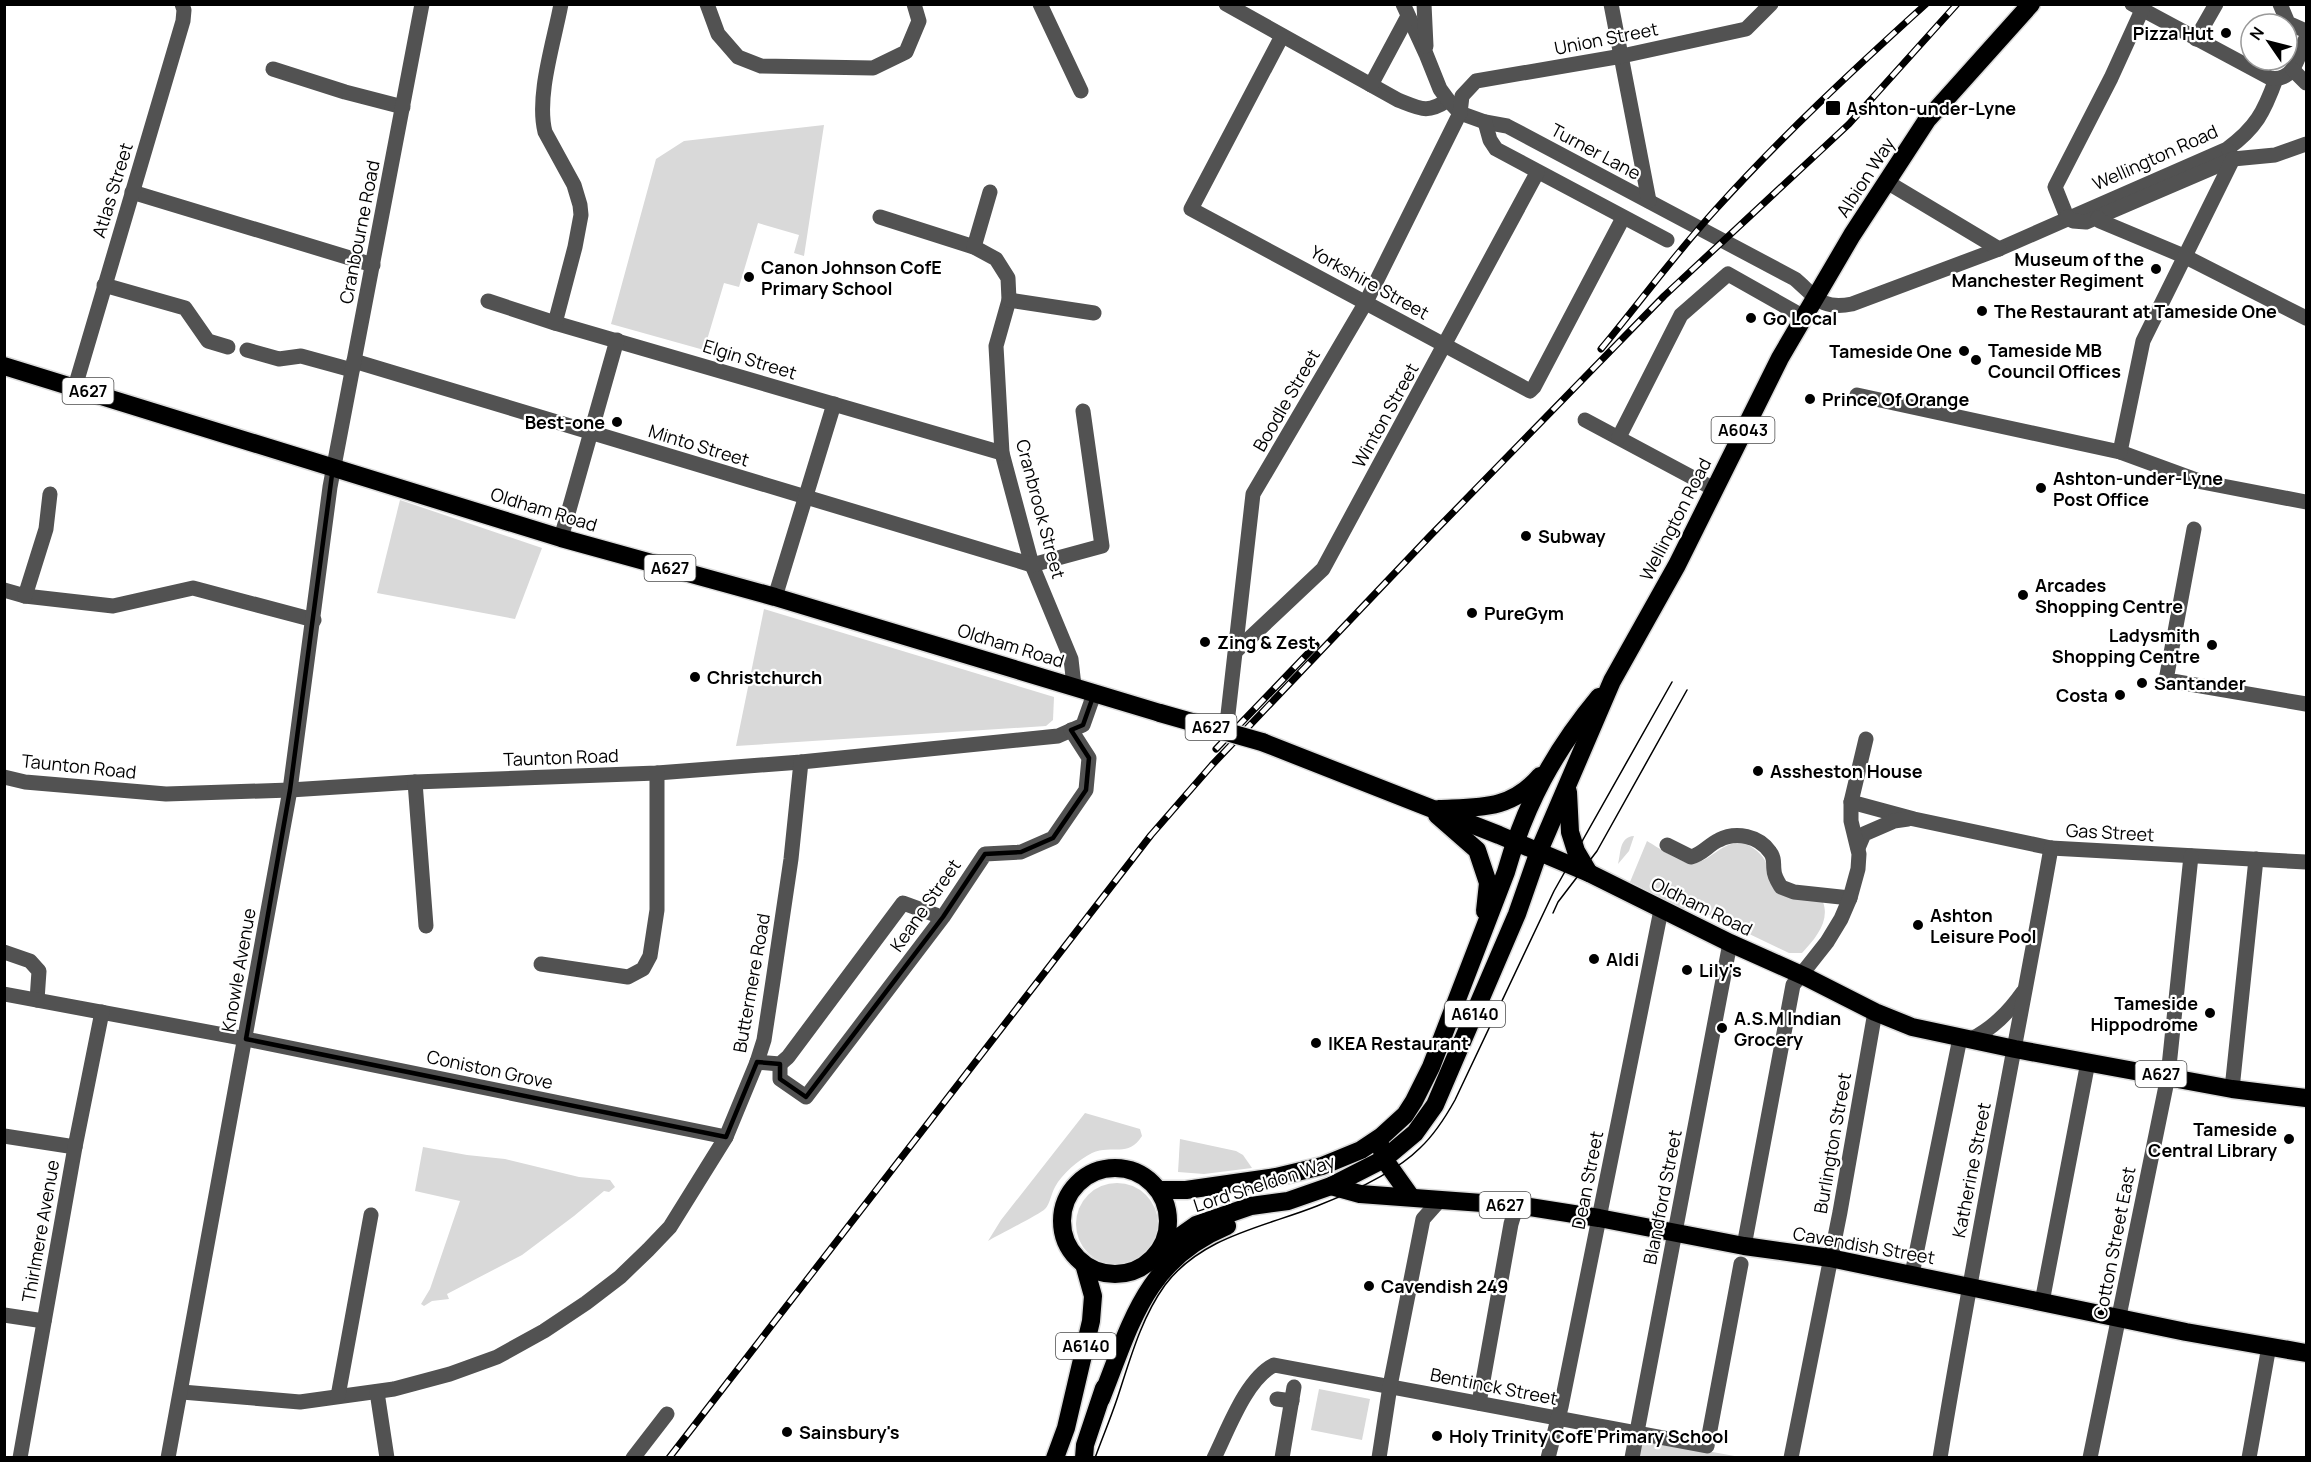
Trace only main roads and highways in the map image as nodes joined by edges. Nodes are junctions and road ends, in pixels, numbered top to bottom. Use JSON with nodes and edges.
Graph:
{"nodes":[{"id":1,"x":2031,"y":4,"type":"edge"},
{"id":2,"x":1815,"y":298,"type":"joint"},
{"id":3,"x":4,"y":366,"type":"edge"},
{"id":4,"x":1612,"y":681,"type":"junction"},
{"id":5,"x":1548,"y":767,"type":"junction"},
{"id":6,"x":1569,"y":782,"type":"junction"},
{"id":7,"x":1432,"y":809,"type":"junction"},
{"id":8,"x":1515,"y":841,"type":"junction"},
{"id":9,"x":1539,"y":851,"type":"junction"},
{"id":10,"x":1589,"y":873,"type":"junction"},
{"id":11,"x":1482,"y":937,"type":"junction"},
{"id":12,"x":2307,"y":1098,"type":"edge"},
{"id":13,"x":1382,"y":1136,"type":"junction"},
{"id":14,"x":1384,"y":1159,"type":"junction"},
{"id":15,"x":1330,"y":1186,"type":"junction"},
{"id":16,"x":1159,"y":1190,"type":"junction"},
{"id":17,"x":1411,"y":1197,"type":"junction"},
{"id":18,"x":1288,"y":1201,"type":"junction"},
{"id":19,"x":1155,"y":1256,"type":"junction"},
{"id":20,"x":1084,"y":1264,"type":"junction"},
{"id":21,"x":2307,"y":1353,"type":"edge"},
{"id":22,"x":1101,"y":1400,"type":"junction"},
{"id":23,"x":1054,"y":1458,"type":"edge"},
{"id":24,"x":1084,"y":1458,"type":"edge"}],
"edges":[{"from":1,"to":2,"type":"highway","name":"Albion Way","number":"A6043"},
{"from":2,"to":4,"type":"highway","name":"Wellington Road","number":"A6043"},
{"from":3,"to":7,"type":"highway","name":"Oldham Road","number":"A627","bridge":true},
{"from":4,"to":5,"type":"highway","name":"Wellington Road","number":"A6043"},
{"from":4,"to":6,"type":"highway","name":"Wellington Road","number":"A6043"},
{"from":5,"to":7,"type":"highway"},
{"from":5,"to":8,"type":"highway","name":"Wellington Road","number":"A6043"},
{"from":6,"to":9,"type":"highway","name":"Wellington Road","number":"A6043"},
{"from":6,"to":10,"type":"highway","number":"A6043"},
{"from":7,"to":8,"type":"highway","name":"Oldham Road","number":"A627"},
{"from":7,"to":11,"type":"highway","number":"A627"},
{"from":8,"to":9,"type":"highway","name":"Oldham Road","number":"A627"},
{"from":8,"to":11,"type":"highway","name":"Wellington Road"},
{"from":9,"to":10,"type":"highway","name":"Oldham Road","number":"A627"},
{"from":9,"to":14,"type":"highway","name":"Wellington Road","number":"A6140"},
{"from":10,"to":12,"type":"highway","name":"Oldham Road","number":"A627"},
{"from":11,"to":13,"type":"highway","name":"Wellington Road","number":"A627"},
{"from":13,"to":14,"type":"highway"},
{"from":13,"to":16,"type":"highway","name":"Lord Sheldon Way"},
{"from":14,"to":15,"type":"highway","name":"Lord Sheldon Way","number":"A6140"},
{"from":14,"to":17,"type":"highway"},
{"from":15,"to":17,"type":"highway","name":"Cavendish Street"},
{"from":15,"to":18,"type":"highway","name":"Lord Sheldon Way","number":"A6140"},
{"from":16,"to":19,"type":"highway"},
{"from":16,"to":20,"type":"highway","number":"A6140"},
{"from":17,"to":21,"type":"highway","name":"Cavendish Street","number":"A627"},
{"from":18,"to":19,"type":"highway","name":"Lord Sheldon Way","number":"A6140"},
{"from":18,"to":22,"type":"highway","number":"A6140"},
{"from":19,"to":20,"type":"highway"},
{"from":19,"to":22,"type":"highway","name":"Lord Sheldon Way","number":"A6140"},
{"from":20,"to":23,"type":"highway","number":"A6140"},
{"from":22,"to":24,"type":"highway","name":"Lord Sheldon Way","number":"A6140"}]}
